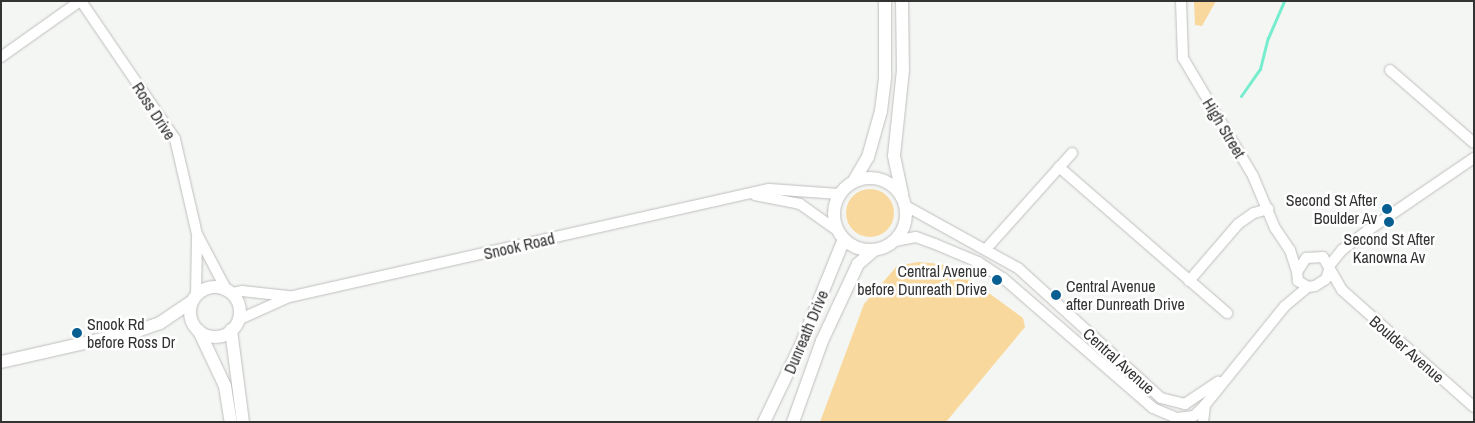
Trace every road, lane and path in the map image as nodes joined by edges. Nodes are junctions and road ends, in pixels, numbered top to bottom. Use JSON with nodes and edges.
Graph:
{"nodes":[{"id":1,"x":81,"y":1,"type":"edge"},
{"id":2,"x":885,"y":1,"type":"edge"},
{"id":3,"x":902,"y":1,"type":"edge"},
{"id":4,"x":1181,"y":1,"type":"edge"},
{"id":5,"x":1,"y":57,"type":"edge"},
{"id":6,"x":1390,"y":70,"type":"dead end"},
{"id":7,"x":1474,"y":143,"type":"edge"},
{"id":8,"x":1072,"y":153,"type":"dead end"},
{"id":9,"x":1474,"y":158,"type":"edge"},
{"id":10,"x":1059,"y":167,"type":"junction"},
{"id":11,"x":854,"y":181,"type":"junction"},
{"id":12,"x":749,"y":194,"type":"junction"},
{"id":13,"x":839,"y":194,"type":"junction"},
{"id":14,"x":904,"y":201,"type":"junction"},
{"id":15,"x":1268,"y":210,"type":"junction"},
{"id":16,"x":197,"y":234,"type":"junction"},
{"id":17,"x":841,"y":235,"type":"junction"},
{"id":18,"x":895,"y":240,"type":"junction"},
{"id":19,"x":986,"y":249,"type":"junction"},
{"id":20,"x":874,"y":250,"type":"junction"},
{"id":21,"x":1290,"y":250,"type":"junction"},
{"id":22,"x":1342,"y":250,"type":"junction"},
{"id":23,"x":1323,"y":256,"type":"junction"},
{"id":24,"x":1310,"y":257,"type":"junction"},
{"id":25,"x":1329,"y":268,"type":"junction"},
{"id":26,"x":1297,"y":276,"type":"junction"},
{"id":27,"x":1189,"y":281,"type":"junction"},
{"id":28,"x":1321,"y":283,"type":"junction"},
{"id":29,"x":1308,"y":287,"type":"junction"},
{"id":30,"x":1342,"y":290,"type":"junction"},
{"id":31,"x":229,"y":291,"type":"junction"},
{"id":32,"x":289,"y":297,"type":"junction"},
{"id":33,"x":194,"y":298,"type":"junction"},
{"id":34,"x":1285,"y":306,"type":"junction"},
{"id":35,"x":1227,"y":313,"type":"dead end"},
{"id":36,"x":235,"y":325,"type":"junction"},
{"id":37,"x":199,"y":331,"type":"junction"},
{"id":38,"x":1,"y":362,"type":"edge"},
{"id":39,"x":1223,"y":378,"type":"junction"},
{"id":40,"x":1161,"y":398,"type":"junction"},
{"id":41,"x":1189,"y":402,"type":"junction"},
{"id":42,"x":1205,"y":405,"type":"junction"},
{"id":43,"x":1474,"y":407,"type":"edge"},
{"id":44,"x":1153,"y":408,"type":"junction"},
{"id":45,"x":1187,"y":419,"type":"edge"},
{"id":46,"x":231,"y":422,"type":"edge"},
{"id":47,"x":243,"y":422,"type":"edge"},
{"id":48,"x":764,"y":422,"type":"edge"},
{"id":49,"x":793,"y":422,"type":"edge"},
{"id":50,"x":1170,"y":422,"type":"edge"},
{"id":51,"x":1203,"y":422,"type":"edge"}],
"edges":[{"from":1,"to":5,"type":"street"},
{"from":1,"to":16,"type":"street","name":"Ross Drive"},
{"from":2,"to":11,"type":"main road"},
{"from":3,"to":14,"type":"main road"},
{"from":4,"to":15,"type":"street","name":"High Street"},
{"from":6,"to":7,"type":"street"},
{"from":8,"to":10,"type":"street"},
{"from":9,"to":22,"type":"street"},
{"from":10,"to":19,"type":"street"},
{"from":10,"to":27,"type":"street"},
{"from":11,"to":13,"type":"main road"},
{"from":11,"to":14,"type":"main road"},
{"from":12,"to":13,"type":"street","name":"Snook Road"},
{"from":12,"to":17,"type":"street","name":"Snook Road"},
{"from":12,"to":32,"type":"street","name":"Snook Road"},
{"from":13,"to":17,"type":"main road"},
{"from":14,"to":18,"type":"main road"},
{"from":14,"to":19,"type":"street","name":"Central Avenue"},
{"from":15,"to":21,"type":"street","name":"High Street"},
{"from":15,"to":27,"type":"street"},
{"from":16,"to":31,"type":"street","name":"Ross Drive"},
{"from":16,"to":33,"type":"street","name":"Ross Drive"},
{"from":17,"to":20,"type":"main road"},
{"from":17,"to":48,"type":"main road","name":"Dunreath Drive"},
{"from":18,"to":20,"type":"main road"},
{"from":18,"to":44,"type":"street","name":"Central Avenue"},
{"from":19,"to":40,"type":"street","name":"Central Avenue"},
{"from":20,"to":49,"type":"main road","name":"Dunreath Drive"},
{"from":21,"to":24,"type":"street"},
{"from":21,"to":26,"type":"street","name":"High Street"},
{"from":22,"to":23,"type":"street"},
{"from":22,"to":25,"type":"street"},
{"from":23,"to":24,"type":"street"},
{"from":23,"to":25,"type":"street"},
{"from":24,"to":26,"type":"street"},
{"from":25,"to":28,"type":"street"},
{"from":25,"to":30,"type":"street","name":"Boulder Avenue"},
{"from":26,"to":29,"type":"street"},
{"from":26,"to":34,"type":"street"},
{"from":27,"to":35,"type":"street"},
{"from":28,"to":29,"type":"street"},
{"from":28,"to":30,"type":"street","name":"Boulder Avenue"},
{"from":29,"to":34,"type":"street"},
{"from":30,"to":43,"type":"street","name":"Boulder Avenue"},
{"from":31,"to":32,"type":"street","name":"Snook Road"},
{"from":31,"to":33,"type":"main road"},
{"from":31,"to":36,"type":"main road"},
{"from":32,"to":36,"type":"street","name":"Snook Road"},
{"from":33,"to":37,"type":"main road"},
{"from":33,"to":38,"type":"main road"},
{"from":34,"to":39,"type":"street"},
{"from":36,"to":37,"type":"main road"},
{"from":36,"to":47,"type":"main road"},
{"from":37,"to":46,"type":"main road"},
{"from":39,"to":41,"type":"street"},
{"from":39,"to":42,"type":"street"},
{"from":40,"to":41,"type":"street","name":"Central Avenue"},
{"from":40,"to":45,"type":"street","name":"Central Avenue"},
{"from":41,"to":45,"type":"street"},
{"from":42,"to":45,"type":"street"},
{"from":42,"to":51,"type":"street"},
{"from":44,"to":45,"type":"street","name":"Central Avenue"},
{"from":44,"to":50,"type":"street","name":"Central Avenue"}]}
